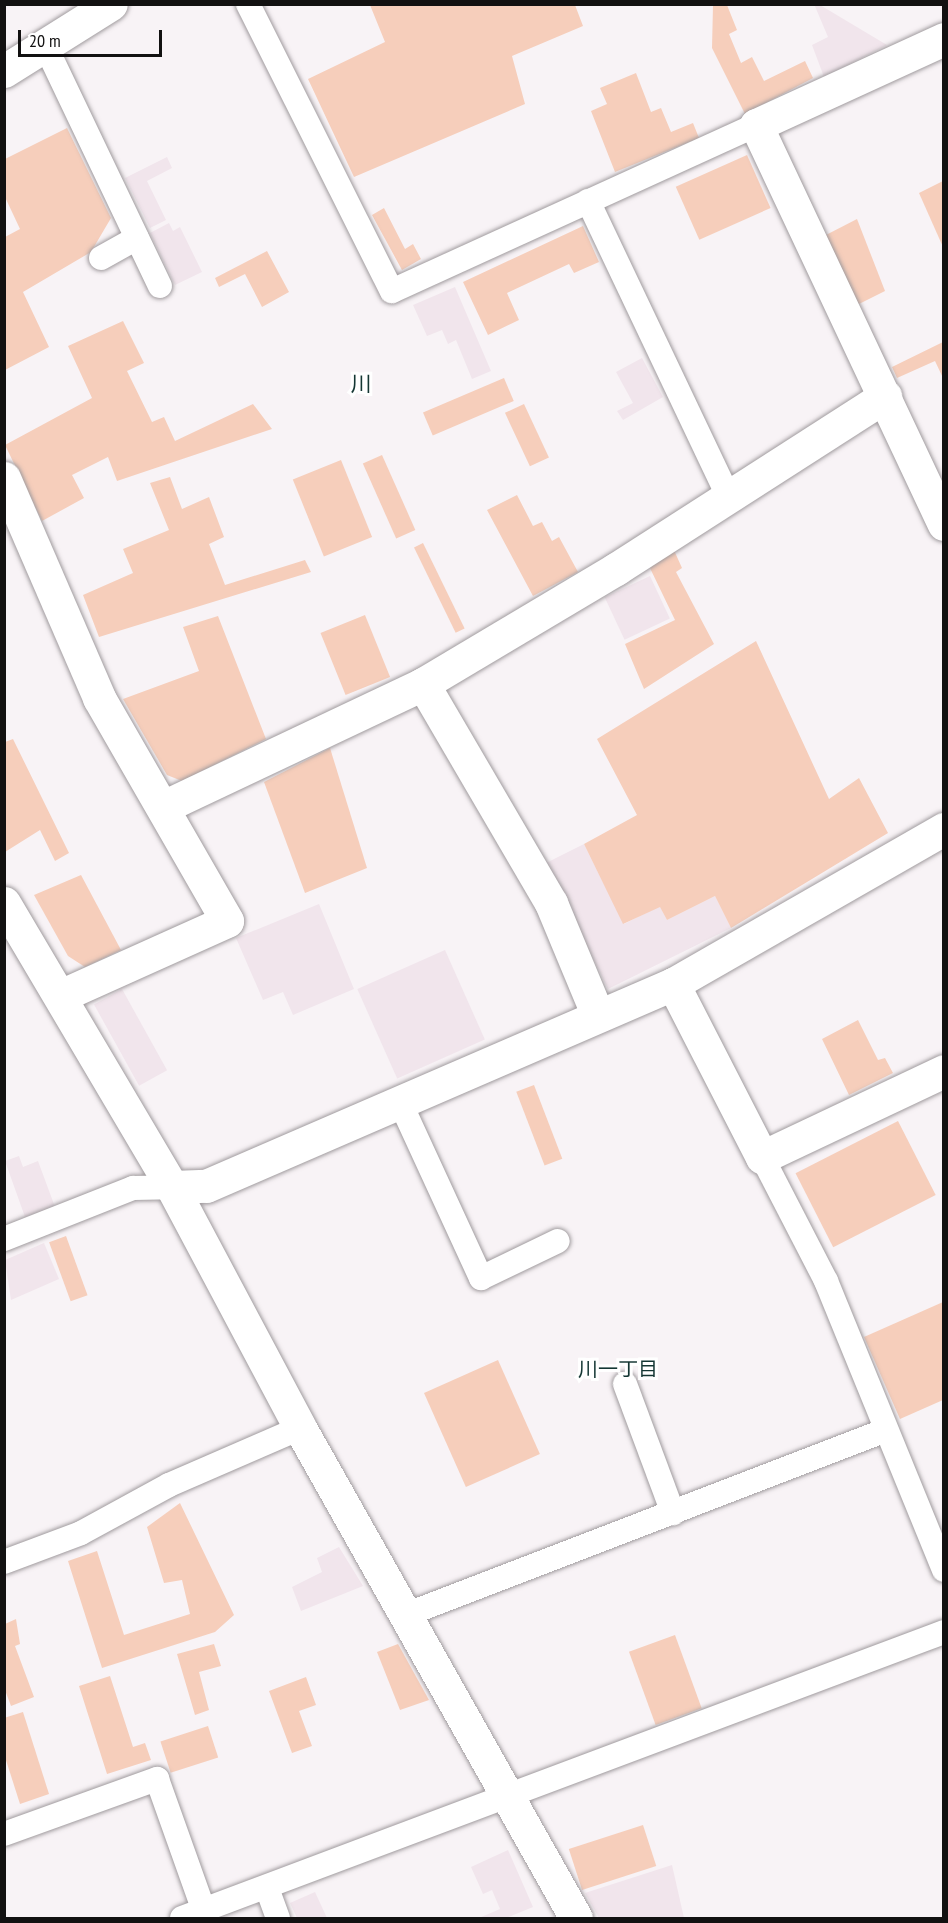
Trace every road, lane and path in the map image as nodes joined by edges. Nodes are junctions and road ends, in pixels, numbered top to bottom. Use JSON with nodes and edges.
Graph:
{"nodes":[{"id":1,"x":111,"y":4,"type":"edge"},
{"id":2,"x":248,"y":4,"type":"edge"},
{"id":3,"x":944,"y":39,"type":"edge"},
{"id":4,"x":45,"y":45,"type":"junction"},
{"id":5,"x":4,"y":71,"type":"edge"},
{"id":6,"x":756,"y":125,"type":"junction"},
{"id":7,"x":588,"y":201,"type":"junction"},
{"id":8,"x":137,"y":238,"type":"junction"},
{"id":9,"x":101,"y":258,"type":"dead end"},
{"id":10,"x":160,"y":286,"type":"dead end"},
{"id":11,"x":885,"y":396,"type":"junction"},
{"id":12,"x":4,"y":478,"type":"edge"},
{"id":13,"x":728,"y":496,"type":"junction"},
{"id":14,"x":944,"y":524,"type":"edge"},
{"id":15,"x":423,"y":684,"type":"junction"},
{"id":16,"x":165,"y":806,"type":"junction"},
{"id":17,"x":944,"y":829,"type":"edge"},
{"id":18,"x":4,"y":903,"type":"edge"},
{"id":19,"x":15,"y":943,"type":"edge"},
{"id":20,"x":674,"y":984,"type":"junction"},
{"id":21,"x":60,"y":996,"type":"junction"},
{"id":22,"x":598,"y":1016,"type":"junction"},
{"id":23,"x":944,"y":1071,"type":"edge"},
{"id":24,"x":400,"y":1102,"type":"junction"},
{"id":25,"x":762,"y":1157,"type":"junction"},
{"id":26,"x":172,"y":1187,"type":"junction"},
{"id":27,"x":4,"y":1239,"type":"edge"},
{"id":28,"x":558,"y":1241,"type":"dead end"},
{"id":29,"x":625,"y":1384,"type":"dead end"},
{"id":30,"x":300,"y":1428,"type":"junction"},
{"id":31,"x":886,"y":1430,"type":"junction"},
{"id":32,"x":673,"y":1513,"type":"junction"},
{"id":33,"x":4,"y":1562,"type":"edge"},
{"id":34,"x":944,"y":1570,"type":"edge"},
{"id":35,"x":408,"y":1614,"type":"junction"},
{"id":36,"x":944,"y":1632,"type":"edge"},
{"id":37,"x":506,"y":1797,"type":"junction"},
{"id":38,"x":4,"y":1834,"type":"edge"},
{"id":39,"x":267,"y":1888,"type":"junction"},
{"id":40,"x":193,"y":1915,"type":"edge"},
{"id":41,"x":278,"y":1918,"type":"edge"},
{"id":42,"x":576,"y":1918,"type":"edge"}],
"edges":[{"from":1,"to":4,"type":"street"},
{"from":2,"to":7,"type":"lane"},
{"from":3,"to":6,"type":"street"},
{"from":4,"to":5,"type":"street"},
{"from":4,"to":8,"type":"lane"},
{"from":6,"to":7,"type":"lane"},
{"from":6,"to":11,"type":"street"},
{"from":7,"to":13,"type":"lane"},
{"from":8,"to":9,"type":"lane"},
{"from":8,"to":10,"type":"lane"},
{"from":11,"to":13,"type":"street"},
{"from":11,"to":14,"type":"street"},
{"from":12,"to":16,"type":"street"},
{"from":13,"to":15,"type":"street"},
{"from":15,"to":16,"type":"street"},
{"from":15,"to":22,"type":"street"},
{"from":16,"to":21,"type":"street"},
{"from":17,"to":20,"type":"street"},
{"from":18,"to":19,"type":"street"},
{"from":19,"to":21,"type":"street"},
{"from":20,"to":22,"type":"street"},
{"from":20,"to":25,"type":"street"},
{"from":21,"to":26,"type":"street"},
{"from":22,"to":24,"type":"street"},
{"from":23,"to":25,"type":"street"},
{"from":24,"to":26,"type":"street"},
{"from":24,"to":28,"type":"lane"},
{"from":25,"to":31,"type":"lane"},
{"from":26,"to":27,"type":"lane"},
{"from":26,"to":30,"type":"street"},
{"from":29,"to":32,"type":"lane"},
{"from":30,"to":33,"type":"lane"},
{"from":30,"to":35,"type":"street"},
{"from":31,"to":32,"type":"lane"},
{"from":31,"to":34,"type":"lane"},
{"from":32,"to":35,"type":"lane"},
{"from":35,"to":37,"type":"street"},
{"from":36,"to":37,"type":"lane"},
{"from":37,"to":39,"type":"lane"},
{"from":37,"to":42,"type":"street"},
{"from":38,"to":40,"type":"lane"},
{"from":39,"to":40,"type":"lane"},
{"from":39,"to":41,"type":"lane"}]}
